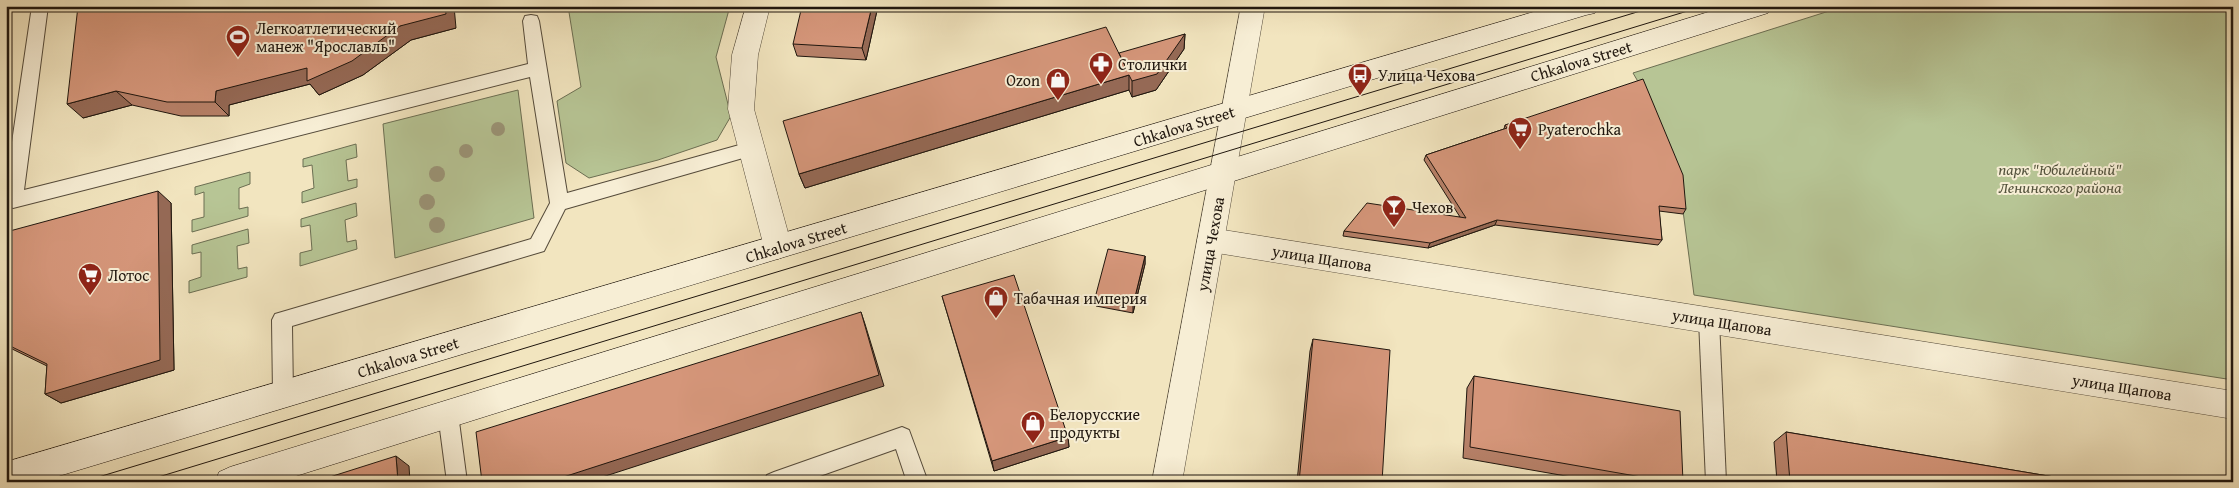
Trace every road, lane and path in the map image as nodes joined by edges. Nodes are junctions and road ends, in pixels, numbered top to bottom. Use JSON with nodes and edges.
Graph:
{"nodes":[{"id":1,"x":40,"y":6,"type":"edge"},
{"id":2,"x":758,"y":6,"type":"edge"},
{"id":3,"x":1253,"y":6,"type":"edge"},
{"id":4,"x":1586,"y":6,"type":"edge"},
{"id":5,"x":1759,"y":6,"type":"edge"},
{"id":6,"x":530,"y":21,"type":"dead end"},
{"id":7,"x":537,"y":68,"type":"junction"},
{"id":8,"x":1234,"y":111,"type":"junction"},
{"id":9,"x":750,"y":148,"type":"junction"},
{"id":10,"x":1223,"y":172,"type":"junction"},
{"id":11,"x":559,"y":203,"type":"junction"},
{"id":12,"x":1211,"y":240,"type":"junction"},
{"id":13,"x":778,"y":247,"type":"junction"},
{"id":14,"x":1709,"y":320,"type":"junction"},
{"id":15,"x":283,"y":395,"type":"junction"},
{"id":16,"x":2232,"y":409,"type":"edge"},
{"id":17,"x":448,"y":414,"type":"junction"},
{"id":18,"x":6,"y":477,"type":"edge"},
{"id":19,"x":230,"y":482,"type":"edge"},
{"id":20,"x":457,"y":482,"type":"edge"},
{"id":21,"x":774,"y":482,"type":"edge"},
{"id":22,"x":918,"y":482,"type":"edge"},
{"id":23,"x":1167,"y":482,"type":"edge"},
{"id":24,"x":1716,"y":482,"type":"edge"}],
"edges":[{"from":1,"to":7,"type":"lane"},
{"from":2,"to":9,"type":"main road"},
{"from":3,"to":8,"type":"main road","name":"улица Чехова"},
{"from":4,"to":8,"type":"main road","name":"Chkalova Street"},
{"from":5,"to":10,"type":"main road","name":"Chkalova Street"},
{"from":6,"to":7,"type":"lane"},
{"from":7,"to":11,"type":"lane"},
{"from":8,"to":10,"type":"main road","name":"улица Чехова"},
{"from":8,"to":13,"type":"main road","name":"Chkalova Street"},
{"from":9,"to":11,"type":"lane"},
{"from":9,"to":13,"type":"main road"},
{"from":10,"to":12,"type":"main road","name":"улица Чехова"},
{"from":10,"to":17,"type":"main road","name":"Chkalova Street"},
{"from":11,"to":15,"type":"lane"},
{"from":12,"to":14,"type":"main road","name":"улица Щапова"},
{"from":12,"to":23,"type":"main road","name":"улица Чехова"},
{"from":13,"to":15,"type":"main road","name":"Chkalova Street"},
{"from":14,"to":16,"type":"main road","name":"улица Щапова"},
{"from":14,"to":24,"type":"lane"},
{"from":15,"to":18,"type":"main road","name":"Chkalova Street"},
{"from":17,"to":19,"type":"main road","name":"Chkalova Street"},
{"from":17,"to":20,"type":"lane"},
{"from":21,"to":22,"type":"lane"}]}
